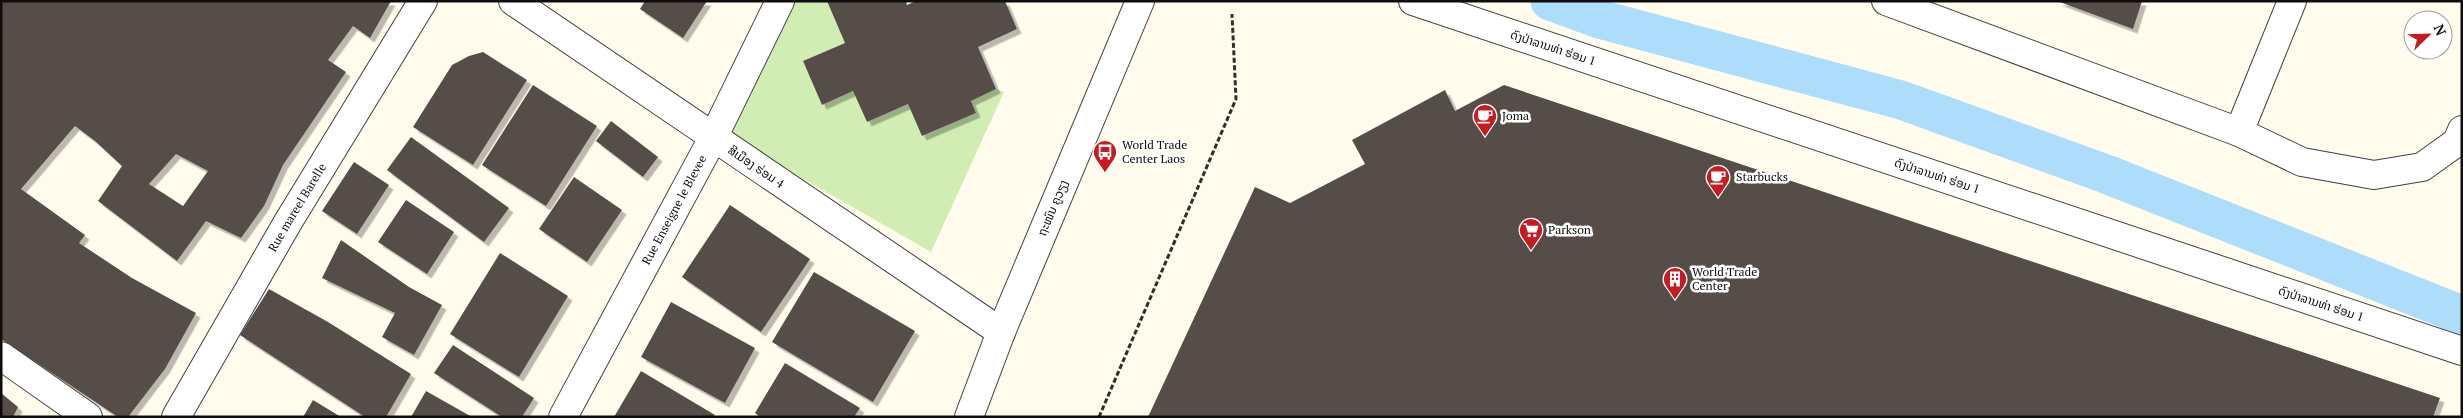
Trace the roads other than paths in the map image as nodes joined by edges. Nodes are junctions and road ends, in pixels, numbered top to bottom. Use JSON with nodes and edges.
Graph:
{"nodes":[{"id":1,"x":423,"y":1,"type":"edge"},
{"id":2,"x":513,"y":1,"type":"edge"},
{"id":3,"x":780,"y":1,"type":"edge"},
{"id":4,"x":1140,"y":1,"type":"edge"},
{"id":5,"x":1413,"y":1,"type":"edge"},
{"id":6,"x":1886,"y":1,"type":"edge"},
{"id":7,"x":2292,"y":1,"type":"edge"},
{"id":8,"x":2462,"y":130,"type":"edge"},
{"id":9,"x":2239,"y":132,"type":"junction"},
{"id":10,"x":713,"y":138,"type":"junction"},
{"id":11,"x":1001,"y":332,"type":"junction"},
{"id":12,"x":2462,"y":351,"type":"edge"},
{"id":13,"x":1,"y":356,"type":"edge"},
{"id":14,"x":88,"y":417,"type":"edge"},
{"id":15,"x":176,"y":417,"type":"edge"},
{"id":16,"x":564,"y":417,"type":"edge"},
{"id":17,"x":970,"y":417,"type":"edge"}],
"edges":[{"from":1,"to":15,"type":"street","name":"Rue mareel Barelle"},
{"from":2,"to":10,"type":"street","name":"ສີເມືອງ ຮ່ອມ 4"},
{"from":3,"to":10,"type":"street","name":"Rue Enseigne le Blevee"},
{"from":4,"to":11,"type":"street","name":"ຖະໜົນ ຄູວຽງ"},
{"from":5,"to":12,"type":"street","name":"ດົງປ່າລານທ່າ ຮ່ອມ 1"},
{"from":6,"to":9,"type":"street"},
{"from":7,"to":9,"type":"street"},
{"from":8,"to":9,"type":"street"},
{"from":10,"to":11,"type":"street","name":"ສີເມືອງ ຮ່ອມ 4"},
{"from":10,"to":16,"type":"street","name":"Rue Enseigne le Blevee"},
{"from":11,"to":17,"type":"street","name":"ຖະໜົນ ຄູວຽງ"},
{"from":13,"to":14,"type":"street"}]}
